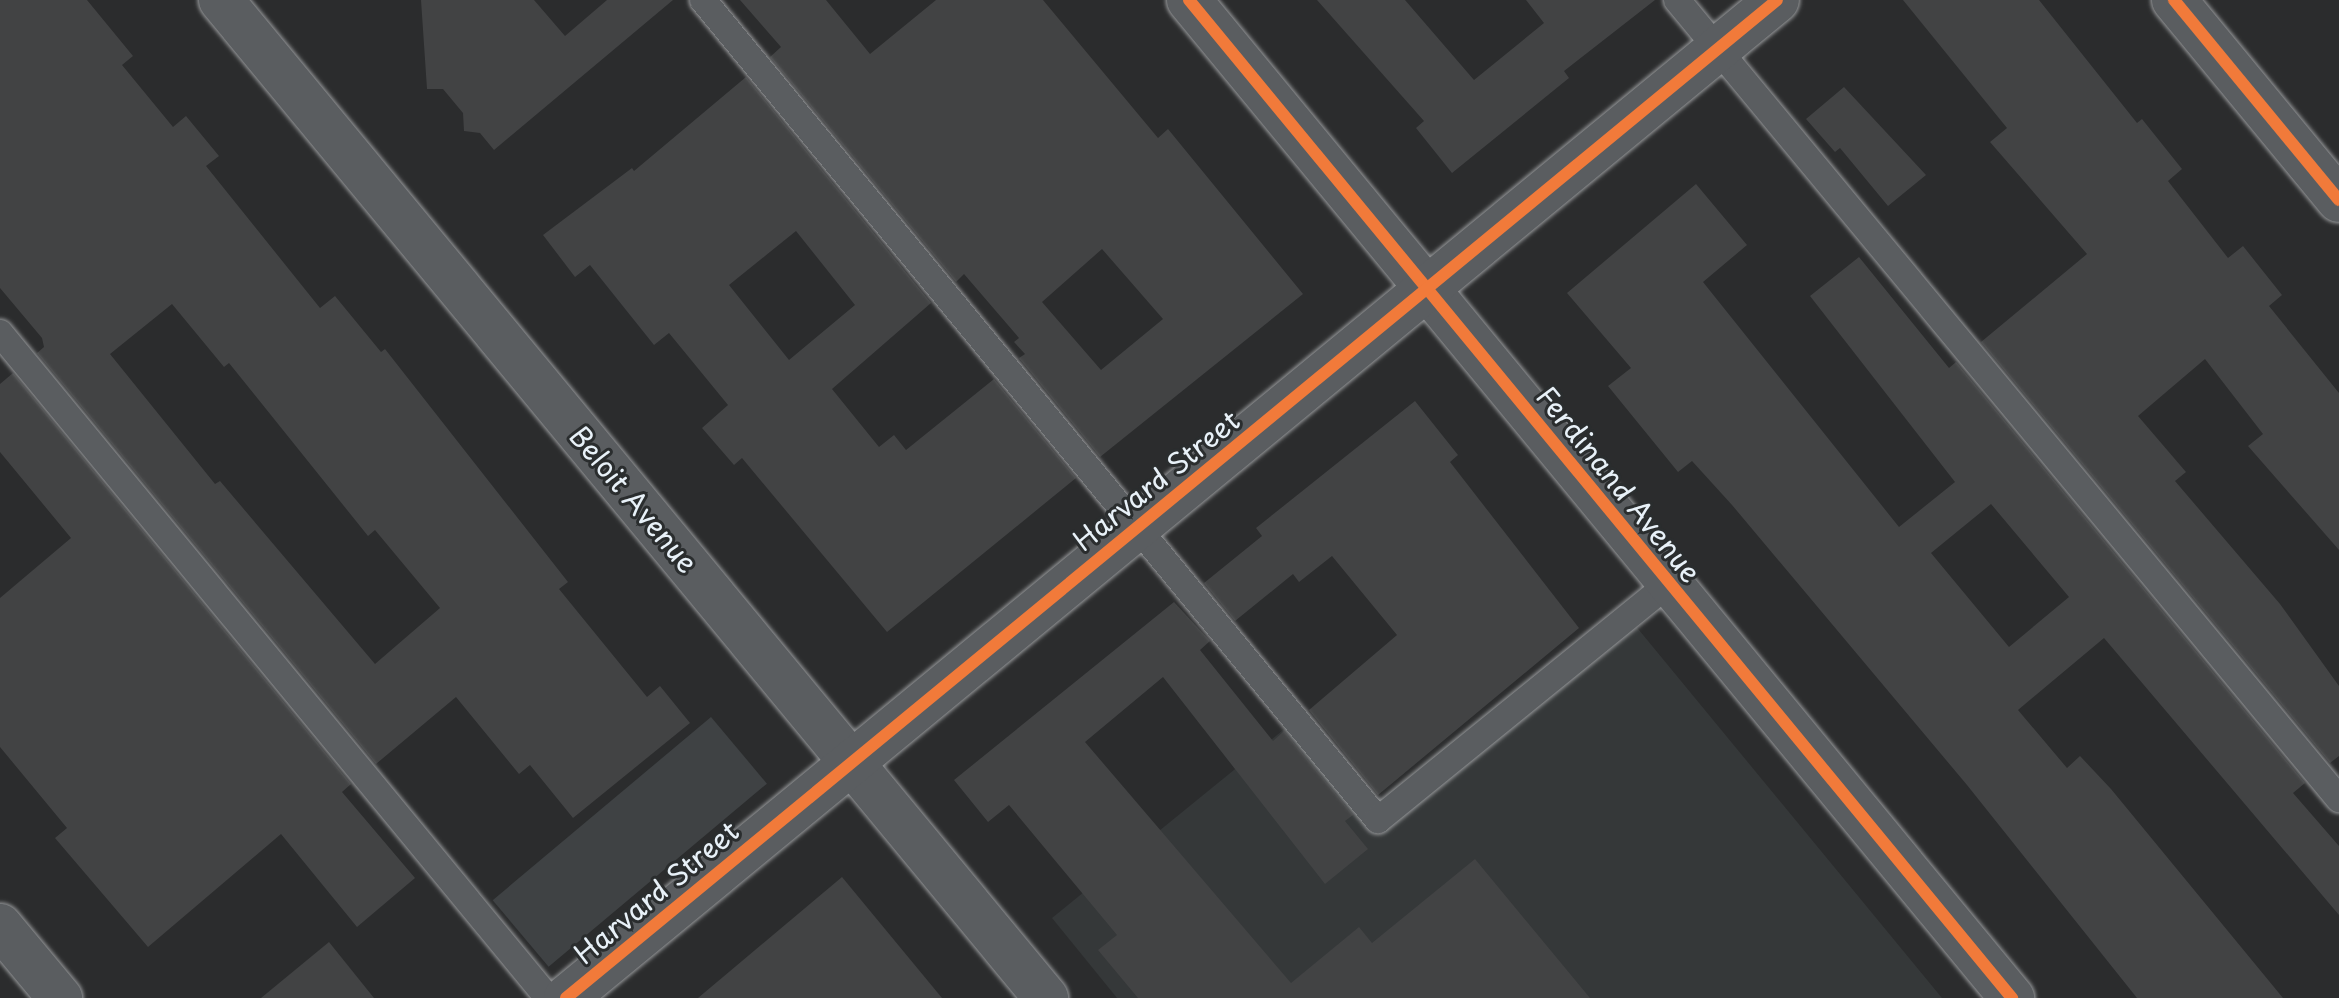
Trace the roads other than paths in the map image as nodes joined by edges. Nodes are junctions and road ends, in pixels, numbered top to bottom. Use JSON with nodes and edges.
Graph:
{"nodes":[{"id":1,"x":221,"y":0,"type":"edge"},
{"id":2,"x":703,"y":0,"type":"edge"},
{"id":3,"x":1189,"y":0,"type":"edge"},
{"id":4,"x":1677,"y":0,"type":"edge"},
{"id":5,"x":1777,"y":0,"type":"edge"},
{"id":6,"x":2174,"y":0,"type":"edge"},
{"id":7,"x":1717,"y":49,"type":"junction"},
{"id":8,"x":2339,"y":200,"type":"edge"},
{"id":9,"x":1427,"y":288,"type":"junction"},
{"id":10,"x":0,"y":333,"type":"edge"},
{"id":11,"x":1137,"y":527,"type":"junction"},
{"id":12,"x":1670,"y":583,"type":"junction"},
{"id":13,"x":851,"y":763,"type":"junction"},
{"id":14,"x":2339,"y":799,"type":"edge"},
{"id":15,"x":0,"y":926,"type":"edge"},
{"id":16,"x":60,"y":998,"type":"edge"},
{"id":17,"x":548,"y":998,"type":"edge"},
{"id":18,"x":566,"y":998,"type":"edge"},
{"id":19,"x":1046,"y":998,"type":"edge"},
{"id":20,"x":2012,"y":998,"type":"edge"}],
"edges":[{"from":1,"to":13,"type":"street","name":"Beloit Avenue"},
{"from":2,"to":11,"type":"lane"},
{"from":3,"to":9,"type":"street","name":"Ferdinand Avenue"},
{"from":4,"to":7,"type":"lane"},
{"from":5,"to":7,"type":"street","name":"Harvard Street"},
{"from":6,"to":8,"type":"street"},
{"from":7,"to":9,"type":"street","name":"Harvard Street"},
{"from":7,"to":14,"type":"lane"},
{"from":9,"to":11,"type":"street","name":"Harvard Street"},
{"from":9,"to":12,"type":"street","name":"Ferdinand Avenue"},
{"from":10,"to":17,"type":"lane"},
{"from":11,"to":12,"type":"lane"},
{"from":11,"to":13,"type":"street","name":"Harvard Street"},
{"from":12,"to":20,"type":"street","name":"Ferdinand Avenue"},
{"from":13,"to":18,"type":"street","name":"Harvard Street"},
{"from":13,"to":19,"type":"street","name":"Beloit Avenue"},
{"from":15,"to":16,"type":"street"}]}
